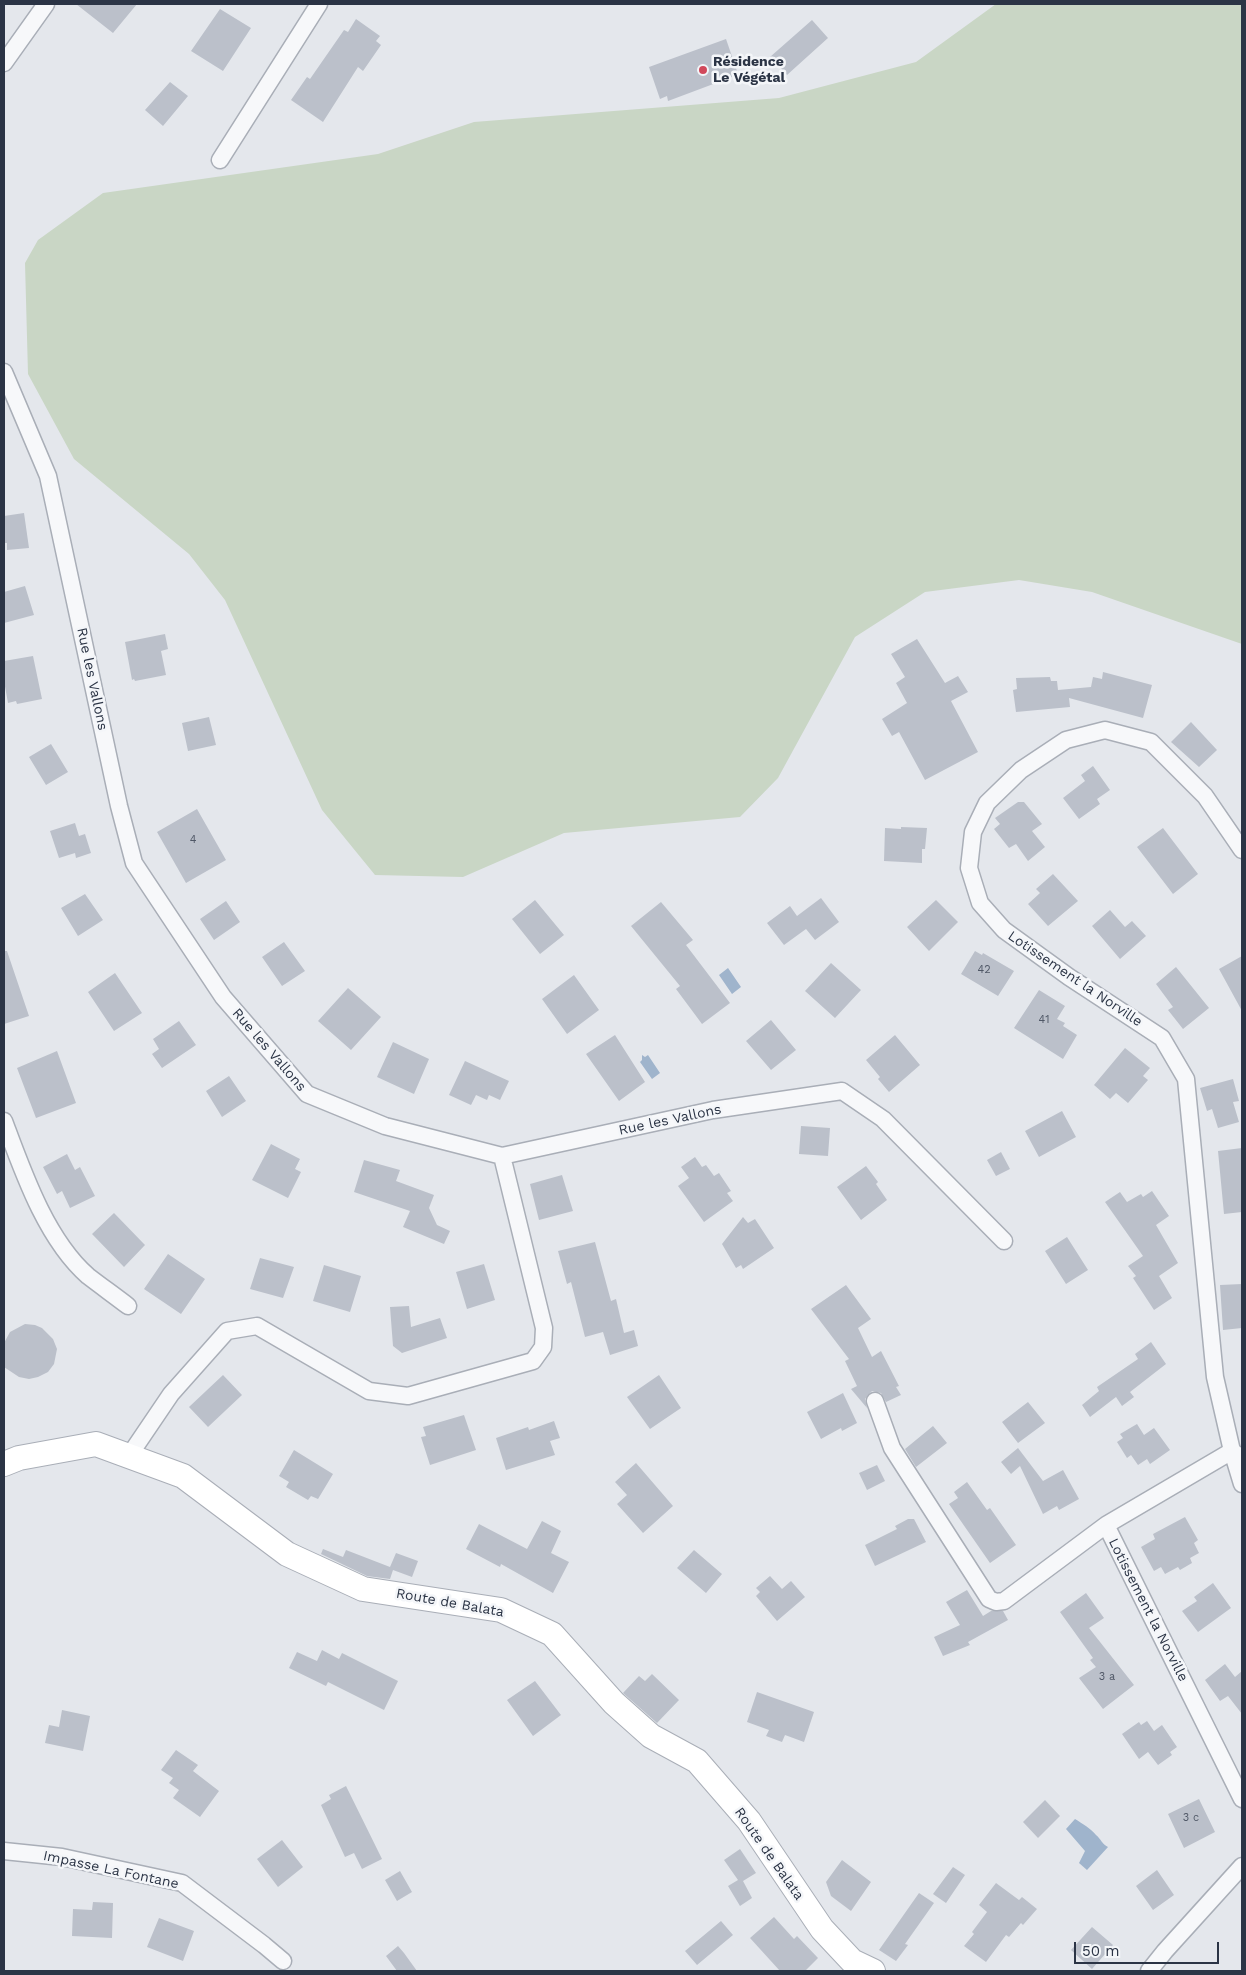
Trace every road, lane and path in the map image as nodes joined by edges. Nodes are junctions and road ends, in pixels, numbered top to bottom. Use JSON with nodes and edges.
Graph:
{"nodes":[{"id":1,"x":46,"y":4,"type":"edge"},
{"id":2,"x":319,"y":4,"type":"edge"},
{"id":3,"x":4,"y":63,"type":"edge"},
{"id":4,"x":220,"y":160,"type":"dead end"},
{"id":5,"x":4,"y":372,"type":"edge"},
{"id":6,"x":1242,"y":850,"type":"edge"},
{"id":7,"x":4,"y":1121,"type":"edge"},
{"id":8,"x":502,"y":1156,"type":"junction"},
{"id":9,"x":1004,"y":1241,"type":"dead end"},
{"id":10,"x":128,"y":1306,"type":"dead end"},
{"id":11,"x":875,"y":1401,"type":"dead end"},
{"id":12,"x":1237,"y":1455,"type":"edge"},
{"id":13,"x":129,"y":1456,"type":"junction"},
{"id":14,"x":4,"y":1464,"type":"edge"},
{"id":15,"x":1242,"y":1484,"type":"edge"},
{"id":16,"x":1106,"y":1525,"type":"junction"},
{"id":17,"x":1242,"y":1799,"type":"edge"},
{"id":18,"x":4,"y":1851,"type":"edge"},
{"id":19,"x":1242,"y":1866,"type":"edge"},
{"id":20,"x":283,"y":1961,"type":"dead end"},
{"id":21,"x":873,"y":1971,"type":"edge"},
{"id":22,"x":1149,"y":1971,"type":"edge"}],
"edges":[{"from":1,"to":3,"type":"street"},
{"from":2,"to":4,"type":"street"},
{"from":5,"to":8,"type":"street","name":"Rue les Vallons"},
{"from":6,"to":12,"type":"street","name":"Lotissement la Norville"},
{"from":7,"to":10,"type":"street"},
{"from":8,"to":9,"type":"street","name":"Rue les Vallons"},
{"from":8,"to":13,"type":"street"},
{"from":11,"to":16,"type":"street"},
{"from":12,"to":15,"type":"street","name":"Lotissement la Norville"},
{"from":12,"to":16,"type":"street","name":"Lotissement la Norville"},
{"from":13,"to":14,"type":"main road","name":"Route de Balata"},
{"from":13,"to":21,"type":"main road","name":"Route de Balata"},
{"from":16,"to":17,"type":"street","name":"Lotissement la Norville"},
{"from":18,"to":20,"type":"street","name":"Impasse La Fontane"},
{"from":19,"to":22,"type":"street"}]}
